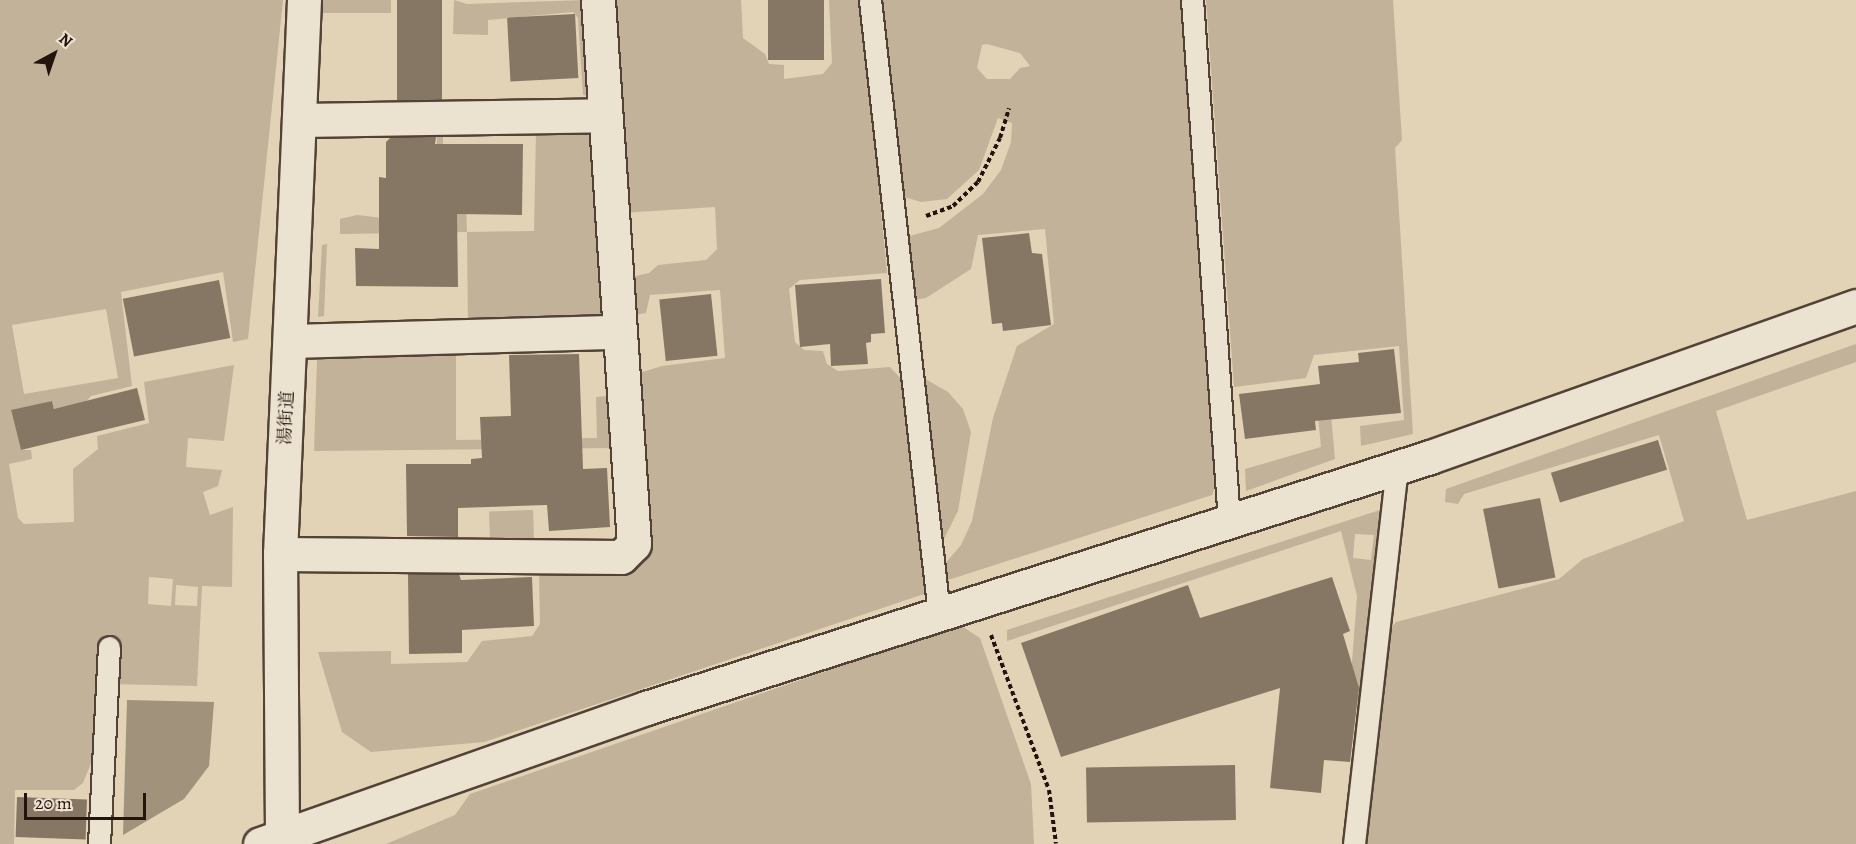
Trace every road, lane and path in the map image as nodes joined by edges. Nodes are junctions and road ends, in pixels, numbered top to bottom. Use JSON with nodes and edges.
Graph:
{"nodes":[{"id":1,"x":304,"y":0,"type":"edge"},
{"id":2,"x":598,"y":0,"type":"edge"},
{"id":3,"x":870,"y":0,"type":"edge"},
{"id":4,"x":1192,"y":0,"type":"edge"},
{"id":5,"x":1009,"y":108,"type":"dead end"},
{"id":6,"x":605,"y":115,"type":"junction"},
{"id":7,"x":301,"y":120,"type":"junction"},
{"id":8,"x":893,"y":216,"type":"junction"},
{"id":9,"x":1856,"y":306,"type":"edge"},
{"id":10,"x":620,"y":332,"type":"junction"},
{"id":11,"x":290,"y":341,"type":"junction"},
{"id":12,"x":1396,"y":468,"type":"junction"},
{"id":13,"x":1229,"y":521,"type":"junction"},
{"id":14,"x":280,"y":554,"type":"junction"},
{"id":15,"x":978,"y":601,"type":"junction"},
{"id":16,"x":939,"y":614,"type":"junction"},
{"id":17,"x":109,"y":647,"type":"dead end"},
{"id":18,"x":284,"y":838,"type":"edge"},
{"id":19,"x":99,"y":844,"type":"edge"},
{"id":20,"x":1056,"y":844,"type":"edge"},
{"id":21,"x":1354,"y":844,"type":"edge"}],
"edges":[{"from":1,"to":7,"type":"street","name":"湯街道"},
{"from":2,"to":6,"type":"street"},
{"from":3,"to":8,"type":"lane"},
{"from":4,"to":13,"type":"lane"},
{"from":5,"to":8,"type":"path"},
{"from":6,"to":7,"type":"street"},
{"from":6,"to":10,"type":"street"},
{"from":7,"to":11,"type":"street","name":"湯街道"},
{"from":8,"to":16,"type":"lane"},
{"from":9,"to":12,"type":"street"},
{"from":10,"to":11,"type":"street"},
{"from":10,"to":14,"type":"street"},
{"from":11,"to":14,"type":"street","name":"湯街道"},
{"from":12,"to":13,"type":"street"},
{"from":12,"to":21,"type":"lane"},
{"from":13,"to":15,"type":"street"},
{"from":14,"to":18,"type":"street","name":"湯街道"},
{"from":15,"to":16,"type":"street"},
{"from":15,"to":20,"type":"path"},
{"from":16,"to":18,"type":"street"},
{"from":17,"to":19,"type":"lane"}]}
